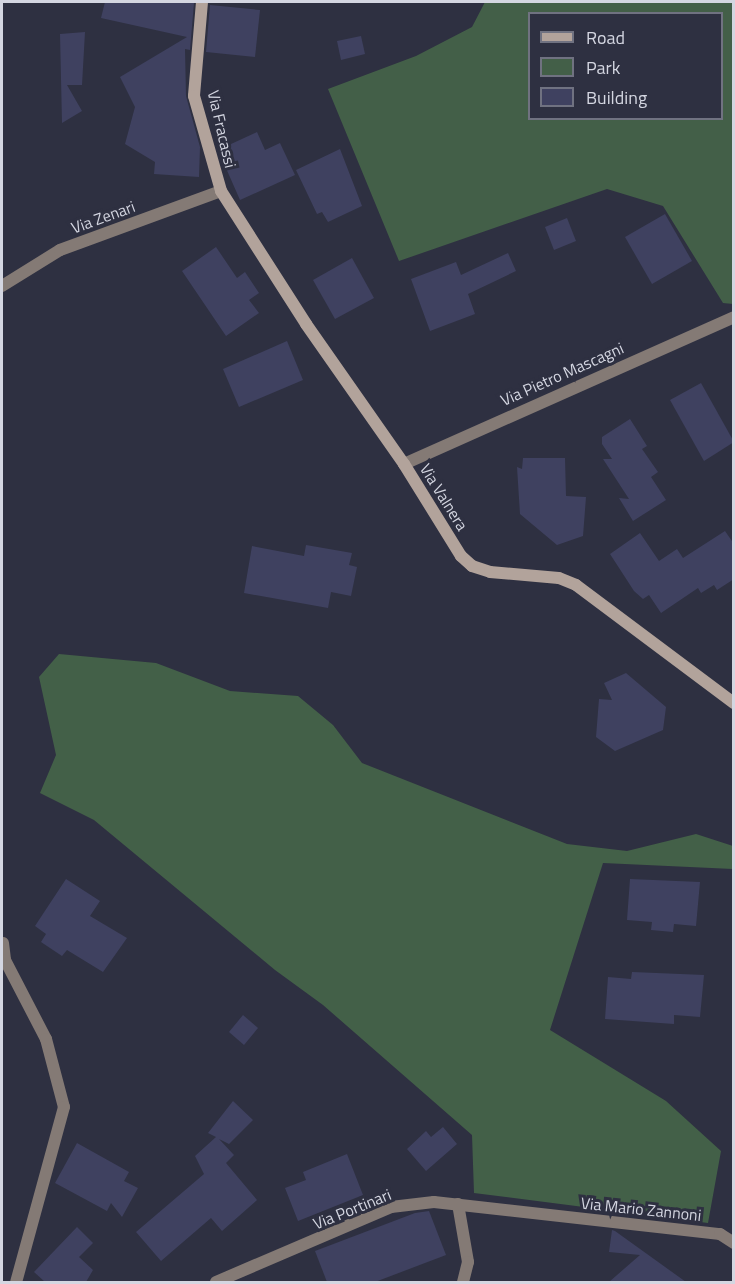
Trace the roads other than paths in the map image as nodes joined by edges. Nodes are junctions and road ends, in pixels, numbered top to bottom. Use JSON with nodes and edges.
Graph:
{"nodes":[{"id":1,"x":202,"y":2,"type":"edge"},
{"id":2,"x":221,"y":191,"type":"junction"},
{"id":3,"x":2,"y":286,"type":"edge"},
{"id":4,"x":734,"y":316,"type":"edge"},
{"id":5,"x":404,"y":464,"type":"junction"},
{"id":6,"x":734,"y":703,"type":"edge"},
{"id":7,"x":3,"y":943,"type":"dead end"},
{"id":8,"x":458,"y":1204,"type":"junction"},
{"id":9,"x":543,"y":1216,"type":"joint"},
{"id":10,"x":734,"y":1243,"type":"edge"},
{"id":11,"x":16,"y":1282,"type":"edge"},
{"id":12,"x":216,"y":1282,"type":"edge"},
{"id":13,"x":464,"y":1282,"type":"edge"}],
"edges":[{"from":1,"to":2,"type":"street","name":"Via Fracassi"},
{"from":2,"to":3,"type":"street","name":"Via Zenari"},
{"from":2,"to":5,"type":"street","name":"Via Valnera"},
{"from":4,"to":5,"type":"street","name":"Via Pietro Mascagni"},
{"from":5,"to":6,"type":"street","name":"Via Valnera"},
{"from":7,"to":11,"type":"street"},
{"from":8,"to":9,"type":"street","name":"Via Portinari"},
{"from":8,"to":12,"type":"street","name":"Via Portinari"},
{"from":8,"to":13,"type":"street"},
{"from":9,"to":10,"type":"street","name":"Via Mario Zannoni"}]}
